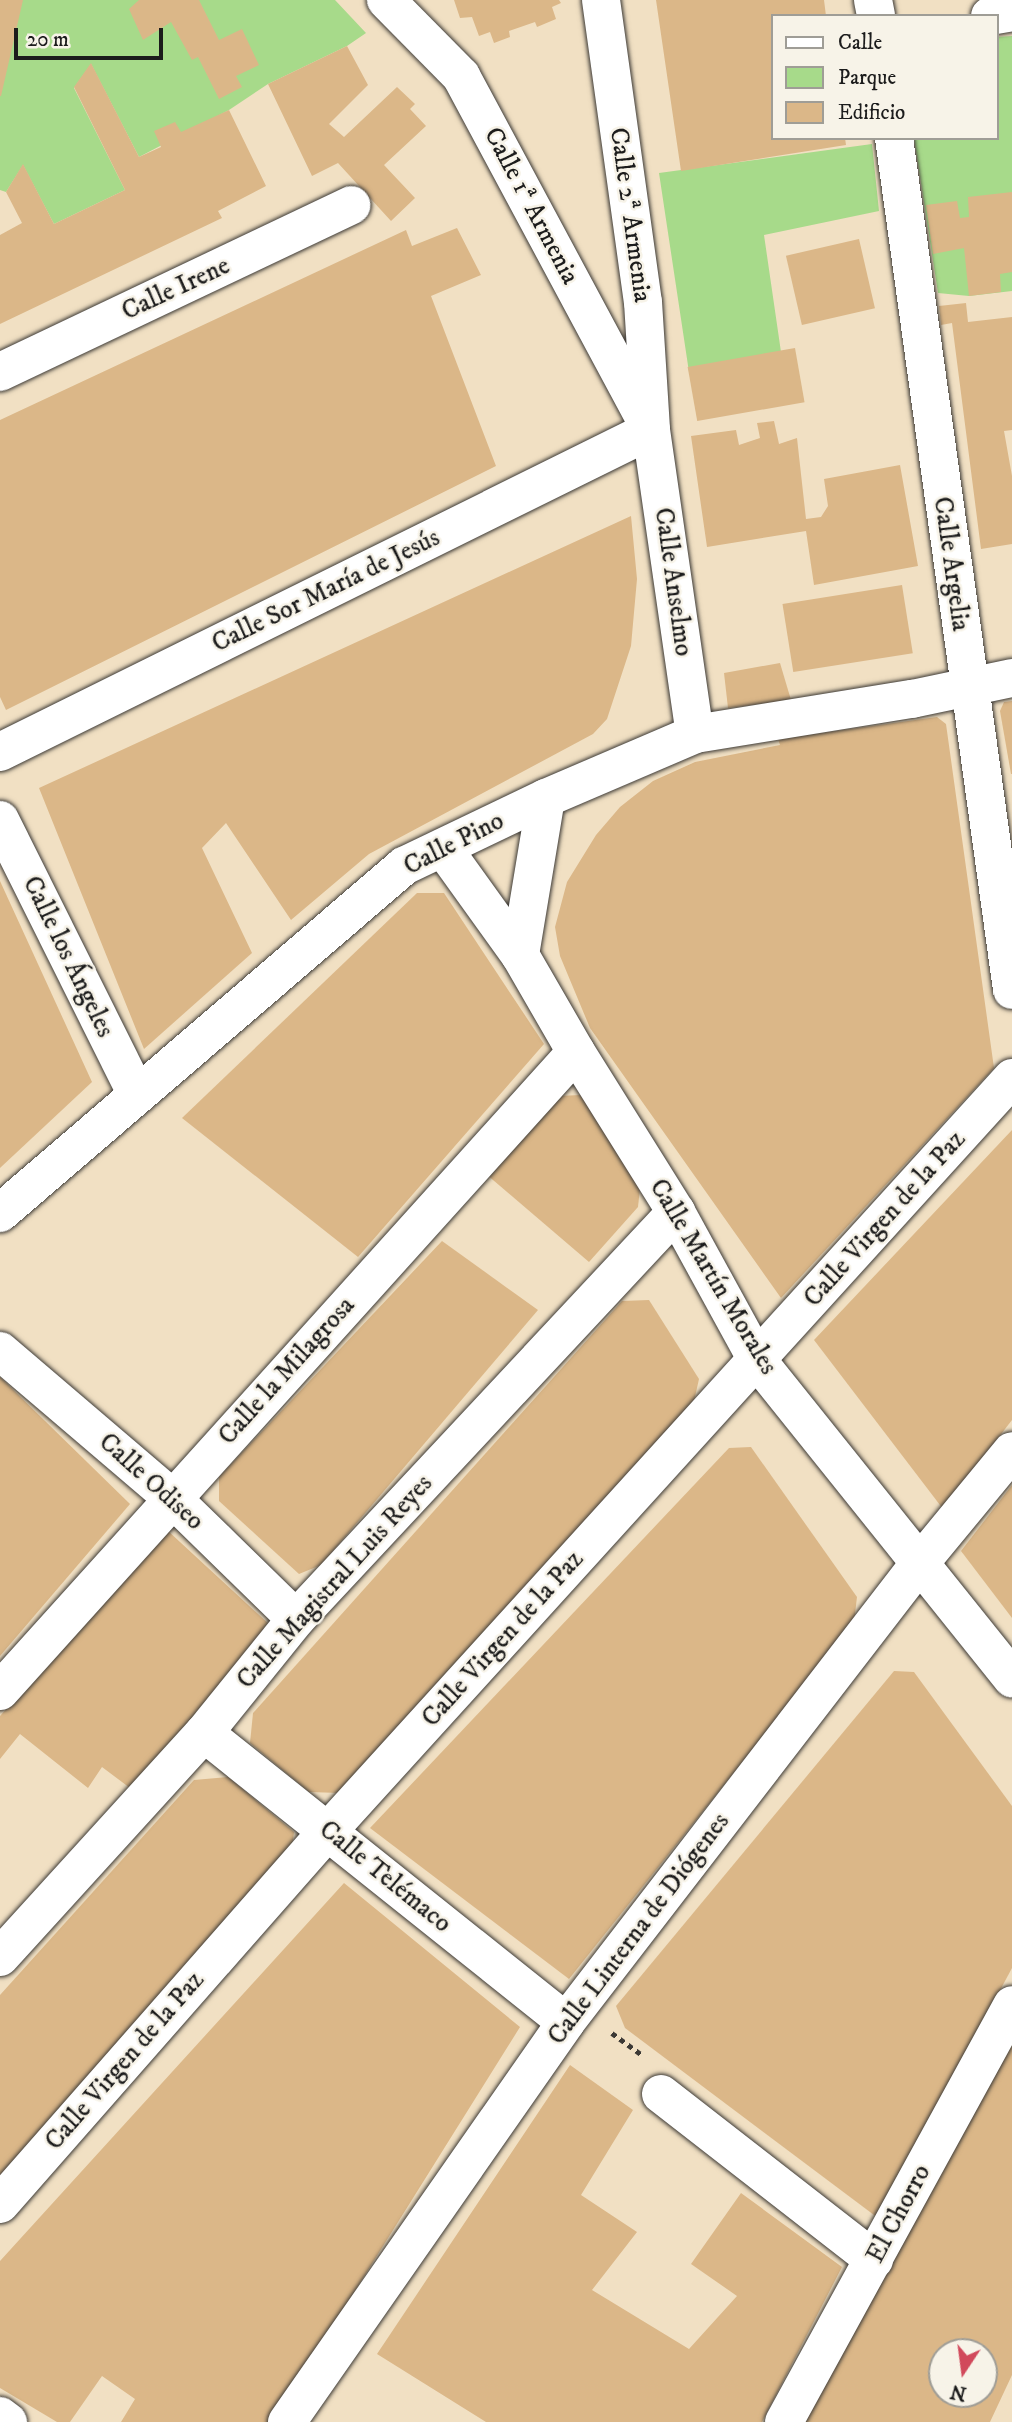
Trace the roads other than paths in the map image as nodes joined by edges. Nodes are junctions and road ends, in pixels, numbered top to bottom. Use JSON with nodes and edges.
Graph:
{"nodes":[{"id":1,"x":386,"y":0,"type":"edge"},
{"id":2,"x":601,"y":0,"type":"edge"},
{"id":3,"x":894,"y":140,"type":"edge"},
{"id":4,"x":351,"y":205,"type":"dead end"},
{"id":5,"x":0,"y":372,"type":"edge"},
{"id":6,"x":651,"y":430,"type":"junction"},
{"id":7,"x":1012,"y":678,"type":"edge"},
{"id":8,"x":968,"y":687,"type":"junction"},
{"id":9,"x":695,"y":734,"type":"junction"},
{"id":10,"x":0,"y":752,"type":"edge"},
{"id":11,"x":546,"y":799,"type":"junction"},
{"id":12,"x":0,"y":820,"type":"edge"},
{"id":13,"x":443,"y":848,"type":"junction"},
{"id":14,"x":520,"y":955,"type":"junction"},
{"id":15,"x":1012,"y":990,"type":"edge"},
{"id":16,"x":576,"y":1052,"type":"junction"},
{"id":17,"x":1012,"y":1078,"type":"edge"},
{"id":18,"x":137,"y":1095,"type":"junction"},
{"id":19,"x":676,"y":1212,"type":"junction"},
{"id":20,"x":0,"y":1213,"type":"edge"},
{"id":21,"x":0,"y":1351,"type":"edge"},
{"id":22,"x":757,"y":1360,"type":"junction"},
{"id":23,"x":1012,"y":1451,"type":"edge"},
{"id":24,"x":172,"y":1498,"type":"junction"},
{"id":25,"x":919,"y":1564,"type":"junction"},
{"id":26,"x":296,"y":1619,"type":"junction"},
{"id":27,"x":1012,"y":1678,"type":"edge"},
{"id":28,"x":0,"y":1691,"type":"edge"},
{"id":29,"x":204,"y":1734,"type":"junction"},
{"id":30,"x":329,"y":1830,"type":"junction"},
{"id":31,"x":0,"y":1957,"type":"edge"},
{"id":32,"x":1012,"y":2005,"type":"edge"},
{"id":33,"x":572,"y":2015,"type":"junction"},
{"id":34,"x":661,"y":2094,"type":"road end"},
{"id":35,"x":0,"y":2204,"type":"edge"},
{"id":36,"x":874,"y":2260,"type":"junction"},
{"id":37,"x":0,"y":2416,"type":"edge"},
{"id":38,"x":8,"y":2422,"type":"edge"},
{"id":39,"x":287,"y":2422,"type":"edge"},
{"id":40,"x":784,"y":2422,"type":"edge"}],
"edges":[{"from":1,"to":6,"type":"street","name":"Calle 1ª Armenia"},
{"from":2,"to":6,"type":"street","name":"Calle 2ª Armenia"},
{"from":3,"to":8,"type":"street","name":"Calle Argelia"},
{"from":4,"to":5,"type":"street","name":"Calle Irene"},
{"from":6,"to":9,"type":"street","name":"Calle Anselmo"},
{"from":6,"to":10,"type":"street","name":"Calle Sor María de Jesús"},
{"from":7,"to":8,"type":"street","name":"Calle Pino"},
{"from":8,"to":9,"type":"street","name":"Calle Pino"},
{"from":8,"to":15,"type":"street","name":"Calle Argelia"},
{"from":9,"to":11,"type":"street","name":"Calle Pino"},
{"from":11,"to":13,"type":"street","name":"Calle Pino"},
{"from":11,"to":14,"type":"street"},
{"from":12,"to":18,"type":"street","name":"Calle los Ángeles"},
{"from":13,"to":14,"type":"street","name":"Calle Martín Morales"},
{"from":13,"to":18,"type":"street","name":"Calle Pino"},
{"from":14,"to":16,"type":"street","name":"Calle Martín Morales"},
{"from":16,"to":19,"type":"street","name":"Calle Martín Morales"},
{"from":16,"to":24,"type":"street","name":"Calle la Milagrosa"},
{"from":17,"to":22,"type":"street","name":"Calle Virgen de la Paz"},
{"from":18,"to":20,"type":"street","name":"Calle Pino"},
{"from":19,"to":22,"type":"street","name":"Calle Martín Morales"},
{"from":19,"to":26,"type":"street","name":"Calle Magistral Luis Reyes"},
{"from":21,"to":24,"type":"street","name":"Calle Odiseo"},
{"from":22,"to":25,"type":"street","name":"Calle Martín Morales"},
{"from":22,"to":30,"type":"street","name":"Calle Virgen de la Paz"},
{"from":23,"to":25,"type":"street","name":"Calle Linterna de Diógenes"},
{"from":24,"to":26,"type":"street","name":"Calle Odiseo"},
{"from":24,"to":28,"type":"street","name":"Calle la Milagrosa"},
{"from":25,"to":27,"type":"street","name":"Calle Martín Morales"},
{"from":25,"to":33,"type":"street","name":"Calle Linterna de Diógenes"},
{"from":26,"to":29,"type":"street","name":"Calle Magistral Luis Reyes"},
{"from":29,"to":30,"type":"street","name":"Calle Telémaco"},
{"from":29,"to":31,"type":"street","name":"Calle Magistral Luis Reyes"},
{"from":30,"to":33,"type":"street","name":"Calle Telémaco"},
{"from":30,"to":35,"type":"street","name":"Calle Virgen de la Paz"},
{"from":32,"to":36,"type":"street","name":"El Chorro"},
{"from":33,"to":39,"type":"street","name":"Calle Linterna de Diógenes"},
{"from":34,"to":36,"type":"street"},
{"from":36,"to":40,"type":"street","name":"El Chorro"},
{"from":37,"to":38,"type":"street"}]}
